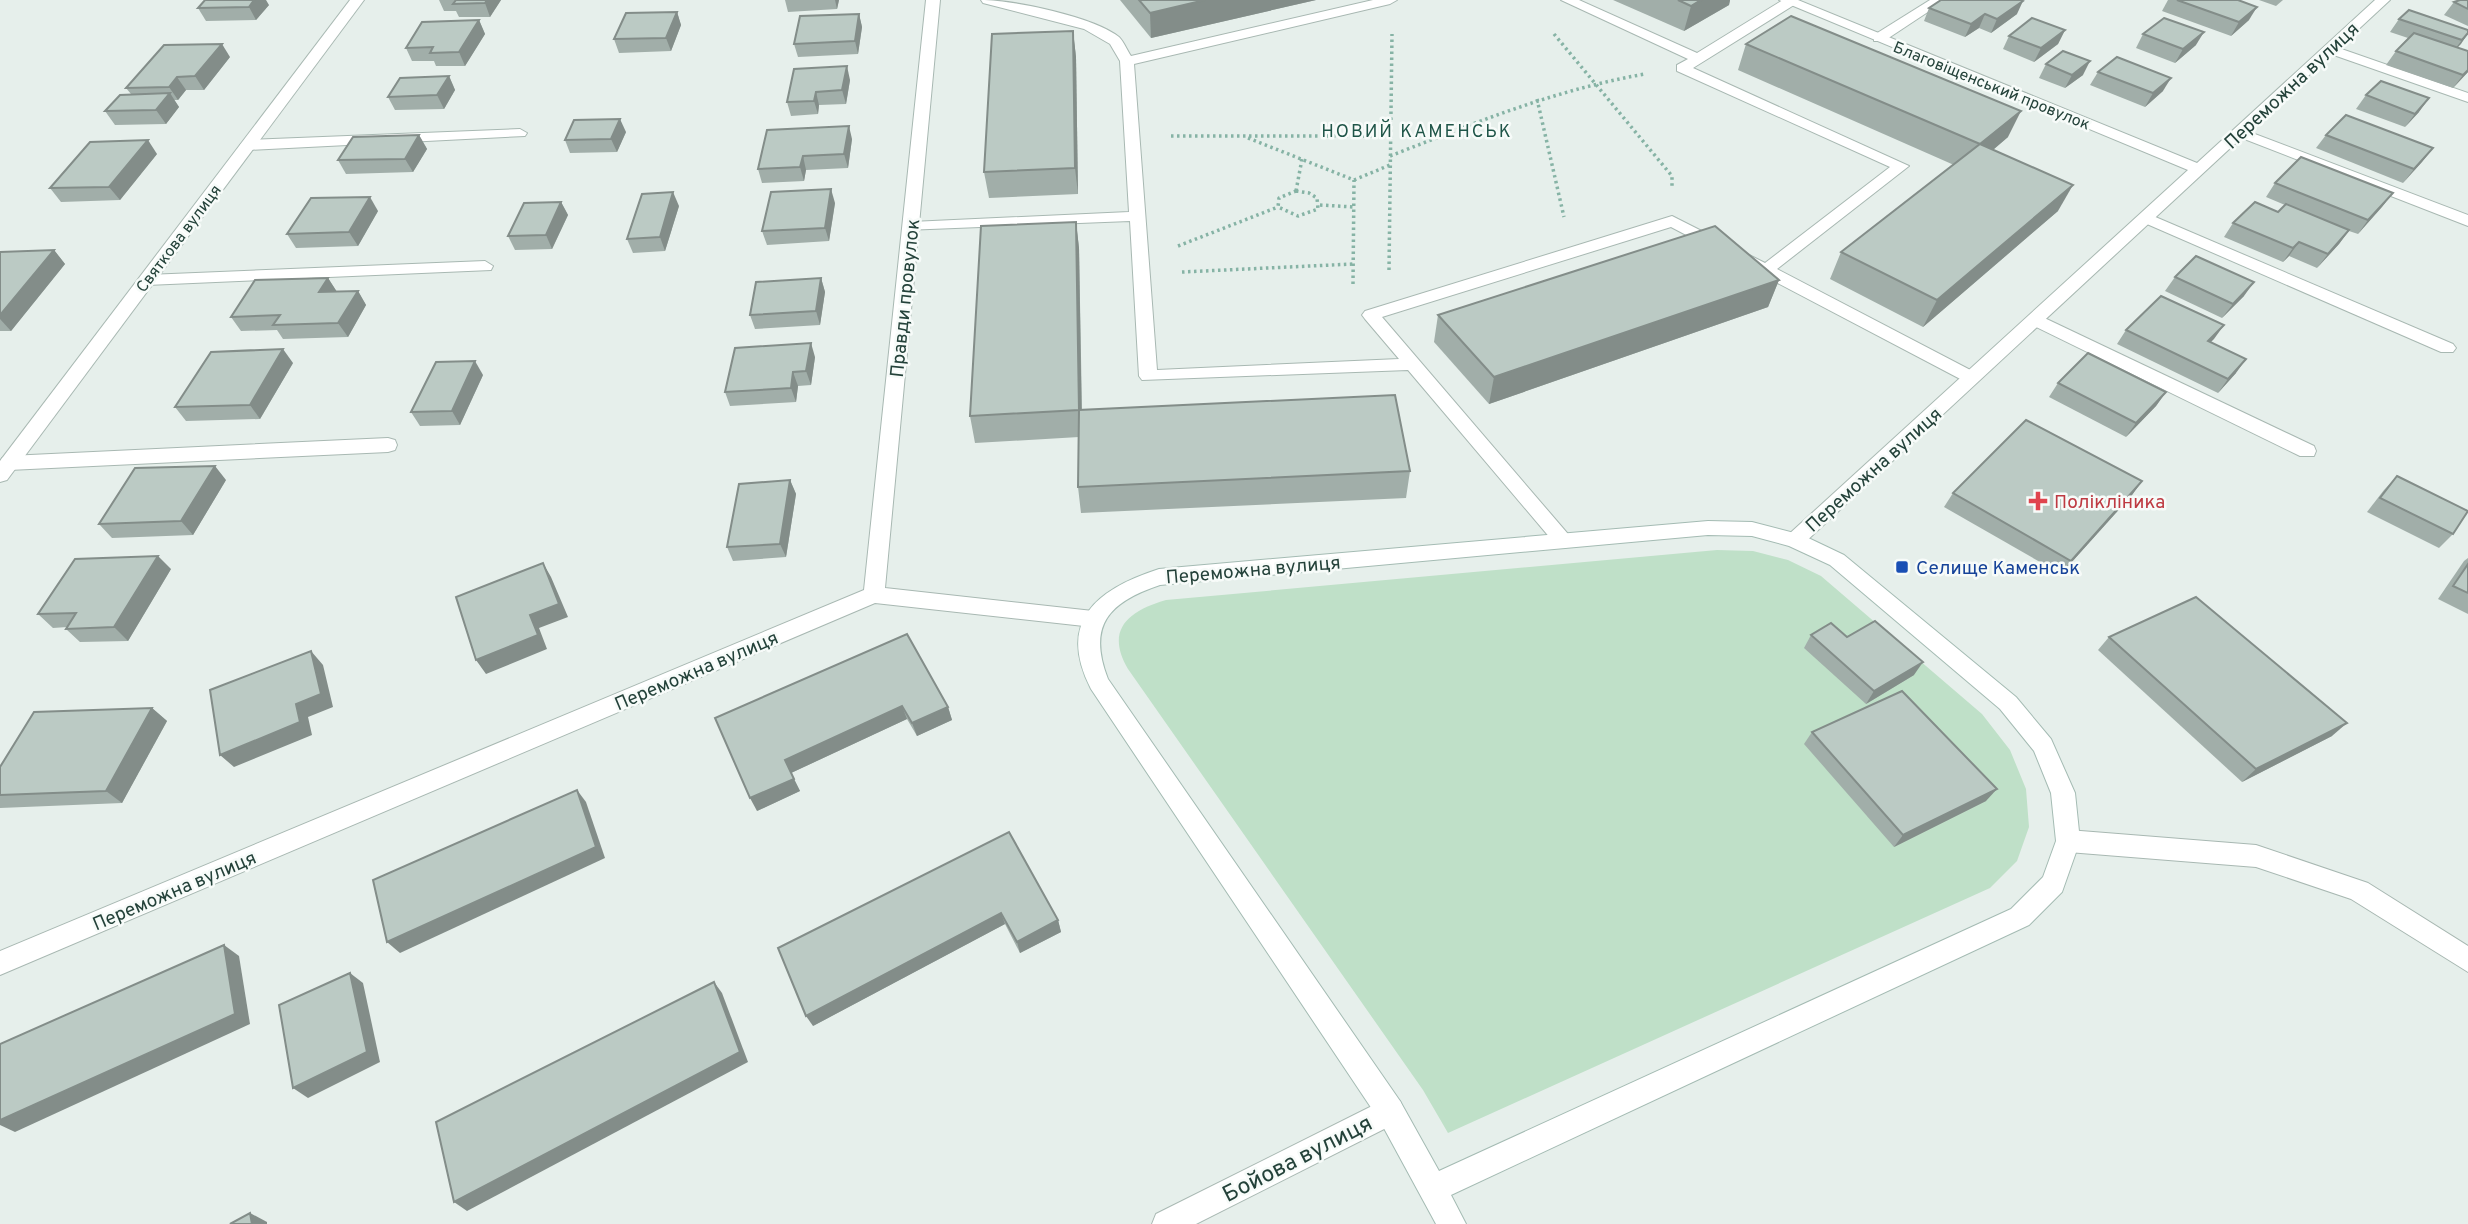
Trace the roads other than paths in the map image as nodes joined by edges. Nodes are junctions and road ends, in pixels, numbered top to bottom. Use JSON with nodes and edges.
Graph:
{"nodes":[{"id":1,"x":357,"y":0,"type":"edge"},
{"id":2,"x":933,"y":0,"type":"edge"},
{"id":3,"x":988,"y":0,"type":"edge"},
{"id":4,"x":1390,"y":0,"type":"edge"},
{"id":5,"x":1568,"y":0,"type":"edge"},
{"id":6,"x":1939,"y":0,"type":"edge"},
{"id":7,"x":2383,"y":0,"type":"edge"},
{"id":8,"x":1787,"y":1,"type":"edge"},
{"id":9,"x":1879,"y":38,"type":"junction"},
{"id":10,"x":2330,"y":49,"type":"junction"},
{"id":11,"x":1698,"y":58,"type":"junction"},
{"id":12,"x":1127,"y":61,"type":"junction"},
{"id":13,"x":2468,"y":97,"type":"edge"},
{"id":14,"x":2239,"y":132,"type":"junction"},
{"id":15,"x":520,"y":133,"type":"dead end"},
{"id":16,"x":248,"y":145,"type":"junction"},
{"id":17,"x":2199,"y":169,"type":"junction"},
{"id":18,"x":1137,"y":216,"type":"junction"},
{"id":19,"x":2146,"y":218,"type":"junction"},
{"id":20,"x":2468,"y":221,"type":"edge"},
{"id":21,"x":911,"y":227,"type":"junction"},
{"id":22,"x":485,"y":266,"type":"dead end"},
{"id":23,"x":1766,"y":270,"type":"junction"},
{"id":24,"x":147,"y":280,"type":"junction"},
{"id":25,"x":2036,"y":320,"type":"junction"},
{"id":26,"x":2447,"y":348,"type":"dead end"},
{"id":27,"x":1412,"y":364,"type":"junction"},
{"id":28,"x":1972,"y":378,"type":"junction"},
{"id":29,"x":388,"y":444,"type":"dead end"},
{"id":30,"x":2307,"y":451,"type":"dead end"},
{"id":31,"x":5,"y":469,"type":"edge"},
{"id":32,"x":1795,"y":540,"type":"junction"},
{"id":33,"x":1564,"y":541,"type":"junction"},
{"id":34,"x":874,"y":595,"type":"junction"},
{"id":35,"x":1093,"y":618,"type":"junction"},
{"id":36,"x":2067,"y":841,"type":"junction"},
{"id":37,"x":2468,"y":960,"type":"edge"},
{"id":38,"x":0,"y":963,"type":"edge"},
{"id":39,"x":1390,"y":1111,"type":"junction"},
{"id":40,"x":1434,"y":1188,"type":"junction"},
{"id":41,"x":1166,"y":1224,"type":"edge"},
{"id":42,"x":1452,"y":1224,"type":"edge"}],
"edges":[{"from":1,"to":16,"type":"street","name":"Святкова вулиця"},
{"from":2,"to":21,"type":"street","name":"Правди провулок"},
{"from":3,"to":12,"type":"street"},
{"from":4,"to":12,"type":"street"},
{"from":5,"to":11,"type":"street"},
{"from":6,"to":9,"type":"street"},
{"from":7,"to":10,"type":"street","name":"Переможна вулиця"},
{"from":8,"to":9,"type":"street","name":"Благовіщенський провулок"},
{"from":8,"to":11,"type":"street"},
{"from":9,"to":17,"type":"street","name":"Благовіщенський провулок"},
{"from":10,"to":13,"type":"street"},
{"from":10,"to":14,"type":"street","name":"Переможна вулиця"},
{"from":11,"to":23,"type":"street"},
{"from":12,"to":18,"type":"street"},
{"from":14,"to":17,"type":"street","name":"Переможна вулиця"},
{"from":14,"to":20,"type":"street"},
{"from":15,"to":16,"type":"street"},
{"from":16,"to":24,"type":"street","name":"Святкова вулиця"},
{"from":17,"to":19,"type":"street","name":"Переможна вулиця"},
{"from":18,"to":21,"type":"street"},
{"from":18,"to":27,"type":"street"},
{"from":19,"to":25,"type":"street","name":"Переможна вулиця"},
{"from":19,"to":26,"type":"street"},
{"from":21,"to":34,"type":"street","name":"Правди провулок"},
{"from":22,"to":24,"type":"street"},
{"from":23,"to":27,"type":"street"},
{"from":23,"to":28,"type":"street"},
{"from":24,"to":31,"type":"street","name":"Святкова вулиця"},
{"from":25,"to":28,"type":"street","name":"Переможна вулиця"},
{"from":25,"to":30,"type":"street"},
{"from":27,"to":33,"type":"street"},
{"from":28,"to":32,"type":"street","name":"Переможна вулиця"},
{"from":29,"to":31,"type":"street"},
{"from":32,"to":33,"type":"street","name":"Переможна вулиця"},
{"from":32,"to":36,"type":"street"},
{"from":33,"to":35,"type":"street","name":"Переможна вулиця"},
{"from":34,"to":35,"type":"street","name":"Переможна вулиця"},
{"from":34,"to":38,"type":"street","name":"Переможна вулиця"},
{"from":35,"to":39,"type":"street"},
{"from":36,"to":37,"type":"street"},
{"from":36,"to":40,"type":"street"},
{"from":39,"to":40,"type":"street"},
{"from":39,"to":41,"type":"street","name":"Бойова вулиця"},
{"from":40,"to":42,"type":"street"}]}
